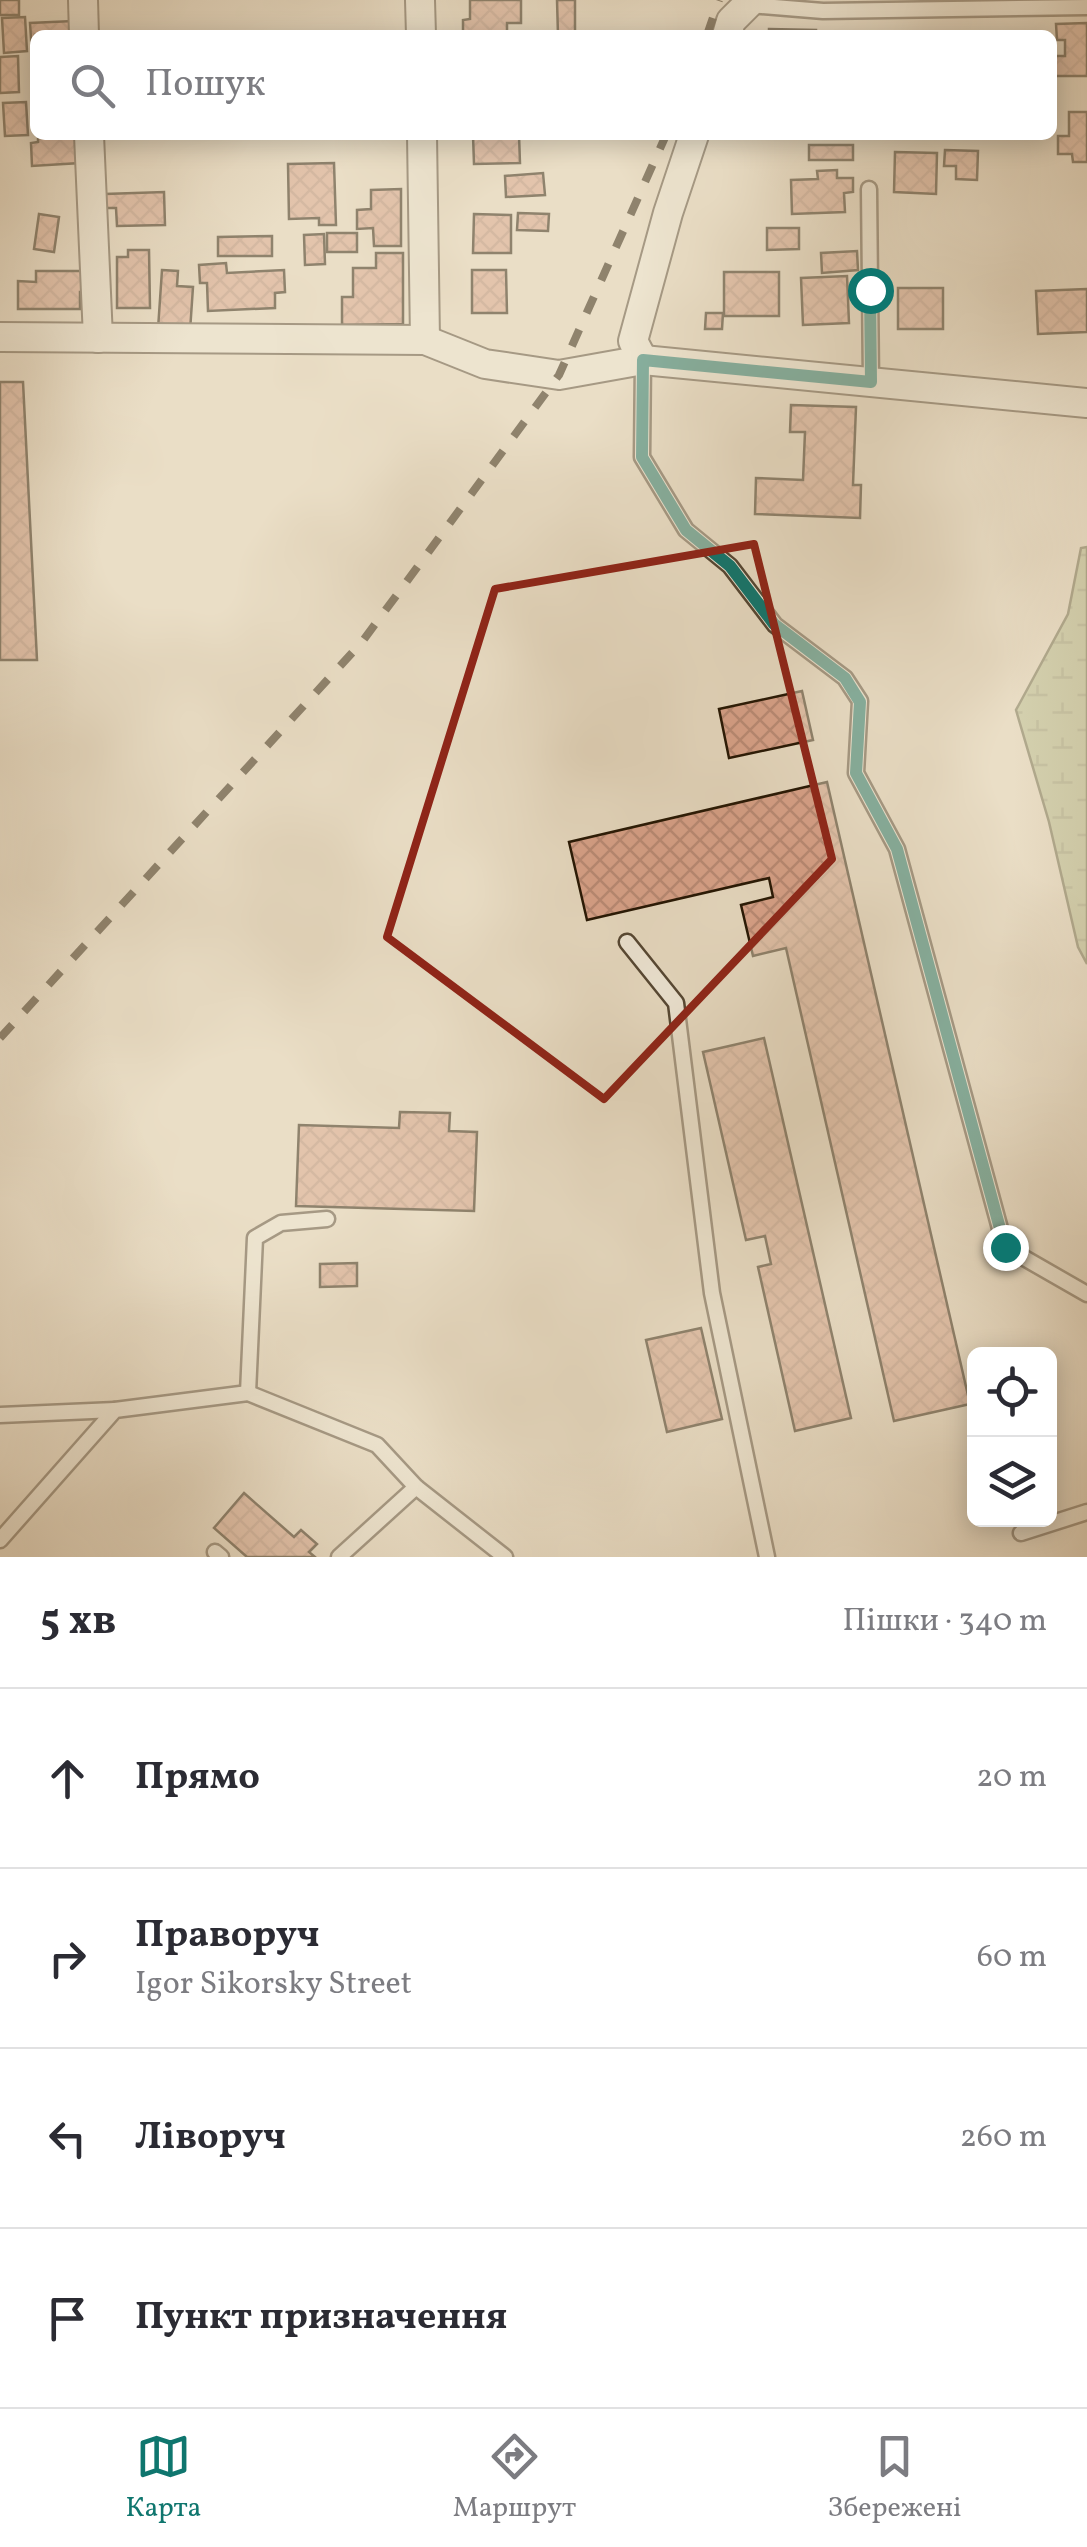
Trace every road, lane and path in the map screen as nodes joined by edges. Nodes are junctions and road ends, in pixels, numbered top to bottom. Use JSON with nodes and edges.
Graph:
{"nodes":[{"id":1,"x":83,"y":0,"type":"edge"},
{"id":2,"x":420,"y":0,"type":"edge"},
{"id":3,"x":751,"y":2,"type":"edge"},
{"id":4,"x":1087,"y":7,"type":"edge"},
{"id":5,"x":84,"y":30,"type":"edge"},
{"id":6,"x":421,"y":30,"type":"edge"},
{"id":7,"x":729,"y":30,"type":"edge"},
{"id":8,"x":89,"y":140,"type":"edge"},
{"id":9,"x":422,"y":140,"type":"edge"},
{"id":10,"x":692,"y":140,"type":"edge"},
{"id":11,"x":868,"y":189,"type":"dead end"},
{"id":12,"x":0,"y":337,"type":"edge"},
{"id":13,"x":98,"y":338,"type":"junction"},
{"id":14,"x":425,"y":340,"type":"junction"},
{"id":15,"x":643,"y":360,"type":"junction"},
{"id":16,"x":871,"y":382,"type":"junction"},
{"id":17,"x":1087,"y":403,"type":"edge"},
{"id":18,"x":627,"y":942,"type":"dead end"},
{"id":19,"x":327,"y":1219,"type":"dead end"},
{"id":20,"x":1087,"y":1294,"type":"edge"},
{"id":21,"x":248,"y":1393,"type":"junction"},
{"id":22,"x":114,"y":1410,"type":"junction"},
{"id":23,"x":0,"y":1415,"type":"edge"},
{"id":24,"x":416,"y":1487,"type":"junction"},
{"id":25,"x":1087,"y":1512,"type":"edge"},
{"id":26,"x":1020,"y":1534,"type":"dead end"},
{"id":27,"x":0,"y":1540,"type":"edge"},
{"id":28,"x":339,"y":1557,"type":"edge"},
{"id":29,"x":505,"y":1557,"type":"edge"},
{"id":30,"x":768,"y":1557,"type":"edge"}],
"edges":[{"from":1,"to":5,"type":"street"},
{"from":2,"to":6,"type":"street"},
{"from":3,"to":4,"type":"lane"},
{"from":3,"to":7,"type":"street"},
{"from":8,"to":13,"type":"street"},
{"from":9,"to":14,"type":"street"},
{"from":10,"to":15,"type":"street"},
{"from":11,"to":16,"type":"lane"},
{"from":12,"to":13,"type":"street"},
{"from":13,"to":14,"type":"street"},
{"from":14,"to":15,"type":"street"},
{"from":15,"to":16,"type":"street"},
{"from":15,"to":20,"type":"lane"},
{"from":16,"to":17,"type":"street"},
{"from":18,"to":30,"type":"lane"},
{"from":19,"to":21,"type":"lane"},
{"from":21,"to":22,"type":"lane"},
{"from":21,"to":24,"type":"lane"},
{"from":22,"to":23,"type":"lane"},
{"from":22,"to":27,"type":"lane"},
{"from":24,"to":28,"type":"lane"},
{"from":24,"to":29,"type":"lane"},
{"from":25,"to":26,"type":"lane"}]}
